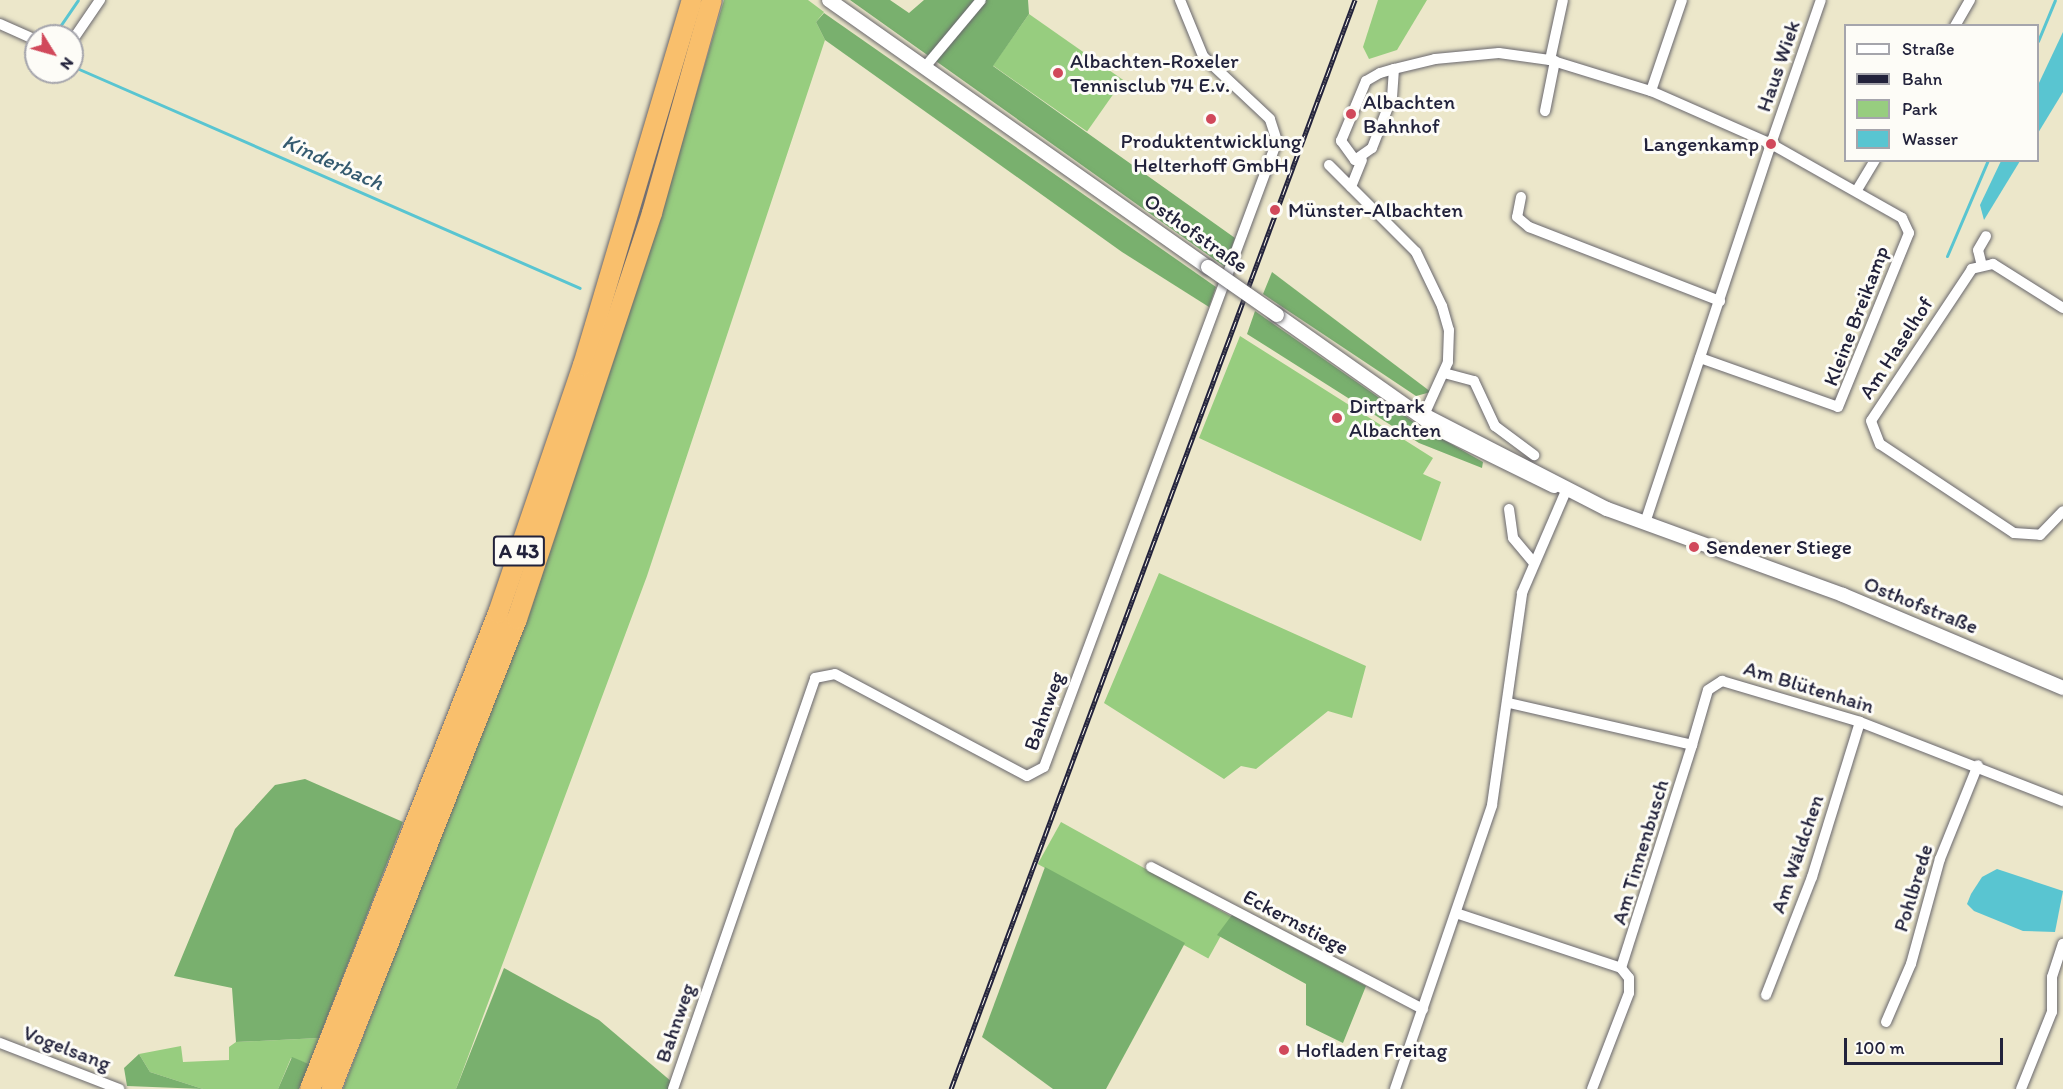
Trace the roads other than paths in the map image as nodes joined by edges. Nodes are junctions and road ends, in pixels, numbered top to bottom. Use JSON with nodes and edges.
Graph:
{"nodes":[{"id":1,"x":100,"y":0,"type":"edge"},
{"id":2,"x":692,"y":0,"type":"edge"},
{"id":3,"x":712,"y":0,"type":"edge"},
{"id":4,"x":829,"y":0,"type":"edge"},
{"id":5,"x":981,"y":0,"type":"edge"},
{"id":6,"x":1180,"y":0,"type":"edge"},
{"id":7,"x":1563,"y":0,"type":"edge"},
{"id":8,"x":1682,"y":0,"type":"edge"},
{"id":9,"x":1821,"y":0,"type":"edge"},
{"id":10,"x":1970,"y":0,"type":"edge"},
{"id":11,"x":0,"y":24,"type":"edge"},
{"id":12,"x":84,"y":24,"type":"edge"},
{"id":13,"x":1956,"y":24,"type":"edge"},
{"id":14,"x":24,"y":35,"type":"edge"},
{"id":15,"x":1553,"y":61,"type":"junction"},
{"id":16,"x":925,"y":67,"type":"junction"},
{"id":17,"x":1394,"y":69,"type":"junction"},
{"id":18,"x":1652,"y":91,"type":"junction"},
{"id":19,"x":1545,"y":111,"type":"dead end"},
{"id":20,"x":1772,"y":144,"type":"junction"},
{"id":21,"x":1362,"y":160,"type":"junction"},
{"id":22,"x":1874,"y":162,"type":"edge"},
{"id":23,"x":1329,"y":165,"type":"dead end"},
{"id":24,"x":1351,"y":187,"type":"junction"},
{"id":25,"x":1857,"y":190,"type":"junction"},
{"id":26,"x":1521,"y":197,"type":"dead end"},
{"id":27,"x":1986,"y":236,"type":"dead end"},
{"id":28,"x":1982,"y":267,"type":"junction"},
{"id":29,"x":1720,"y":301,"type":"junction"},
{"id":30,"x":2063,"y":308,"type":"edge"},
{"id":31,"x":1700,"y":358,"type":"junction"},
{"id":32,"x":1444,"y":373,"type":"junction"},
{"id":33,"x":1424,"y":415,"type":"junction"},
{"id":34,"x":1534,"y":455,"type":"dead end"},
{"id":35,"x":1563,"y":489,"type":"junction"},
{"id":36,"x":1509,"y":509,"type":"dead end"},
{"id":37,"x":2063,"y":511,"type":"edge"},
{"id":38,"x":1645,"y":522,"type":"junction"},
{"id":39,"x":1534,"y":563,"type":"junction"},
{"id":40,"x":2063,"y":688,"type":"edge"},
{"id":41,"x":1509,"y":703,"type":"junction"},
{"id":42,"x":1860,"y":722,"type":"junction"},
{"id":43,"x":1692,"y":746,"type":"junction"},
{"id":44,"x":1978,"y":765,"type":"junction"},
{"id":45,"x":2063,"y":801,"type":"edge"},
{"id":46,"x":1151,"y":867,"type":"dead end"},
{"id":47,"x":1456,"y":913,"type":"junction"},
{"id":48,"x":2063,"y":944,"type":"edge"},
{"id":49,"x":1621,"y":969,"type":"junction"},
{"id":50,"x":1766,"y":995,"type":"dead end"},
{"id":51,"x":1423,"y":1009,"type":"junction"},
{"id":52,"x":2052,"y":1012,"type":"junction"},
{"id":53,"x":2063,"y":1016,"type":"edge"},
{"id":54,"x":1886,"y":1022,"type":"dead end"},
{"id":55,"x":0,"y":1043,"type":"edge"},
{"id":56,"x":119,"y":1089,"type":"edge"},
{"id":57,"x":310,"y":1089,"type":"edge"},
{"id":58,"x":331,"y":1089,"type":"edge"},
{"id":59,"x":674,"y":1089,"type":"edge"},
{"id":60,"x":1395,"y":1089,"type":"edge"},
{"id":61,"x":1592,"y":1089,"type":"edge"},
{"id":62,"x":2021,"y":1089,"type":"edge"}],
"edges":[{"from":1,"to":12,"type":"street"},
{"from":2,"to":57,"type":"highway","number":"A 43"},
{"from":3,"to":58,"type":"highway","number":"A 43"},
{"from":4,"to":16,"type":"street","name":"Osthofstraße"},
{"from":5,"to":16,"type":"street"},
{"from":6,"to":59,"type":"street","name":"Bahnweg"},
{"from":7,"to":15,"type":"street"},
{"from":8,"to":18,"type":"street"},
{"from":9,"to":20,"type":"street","name":"Haus Wiek"},
{"from":10,"to":13,"type":"street"},
{"from":11,"to":14,"type":"street"},
{"from":15,"to":17,"type":"street"},
{"from":15,"to":18,"type":"street"},
{"from":15,"to":19,"type":"street"},
{"from":16,"to":33,"type":"street","name":"Osthofstraße","bridge":true},
{"from":17,"to":21,"type":"street"},
{"from":17,"to":21,"type":"street"},
{"from":18,"to":20,"type":"street"},
{"from":20,"to":25,"type":"street","name":"Kleine Breikamp"},
{"from":20,"to":29,"type":"street"},
{"from":21,"to":24,"type":"street"},
{"from":22,"to":25,"type":"street"},
{"from":23,"to":24,"type":"street"},
{"from":24,"to":32,"type":"street"},
{"from":25,"to":31,"type":"street","name":"Kleine Breikamp"},
{"from":26,"to":29,"type":"street"},
{"from":27,"to":28,"type":"street"},
{"from":28,"to":30,"type":"street"},
{"from":28,"to":37,"type":"street","name":"Am Haselhof"},
{"from":29,"to":31,"type":"street"},
{"from":31,"to":38,"type":"street"},
{"from":32,"to":33,"type":"street"},
{"from":32,"to":34,"type":"street"},
{"from":33,"to":35,"type":"street","name":"Osthofstraße"},
{"from":35,"to":38,"type":"street","name":"Osthofstraße"},
{"from":35,"to":39,"type":"street"},
{"from":36,"to":39,"type":"street"},
{"from":38,"to":40,"type":"street","name":"Osthofstraße"},
{"from":39,"to":41,"type":"street"},
{"from":41,"to":43,"type":"street"},
{"from":41,"to":47,"type":"street"},
{"from":42,"to":43,"type":"street","name":"Am Blütenhain"},
{"from":42,"to":44,"type":"street","name":"Am Blütenhain"},
{"from":42,"to":50,"type":"street","name":"Am Wäldchen"},
{"from":43,"to":49,"type":"street","name":"Am Tinnenbusch"},
{"from":44,"to":45,"type":"street","name":"Am Blütenhain"},
{"from":44,"to":54,"type":"street","name":"Pohlbrede"},
{"from":46,"to":51,"type":"street","name":"Eckernstiege"},
{"from":47,"to":49,"type":"street"},
{"from":47,"to":51,"type":"street"},
{"from":48,"to":52,"type":"street"},
{"from":49,"to":61,"type":"street"},
{"from":51,"to":60,"type":"street"},
{"from":52,"to":53,"type":"street"},
{"from":52,"to":62,"type":"street"},
{"from":55,"to":56,"type":"street","name":"Vogelsang"}]}
